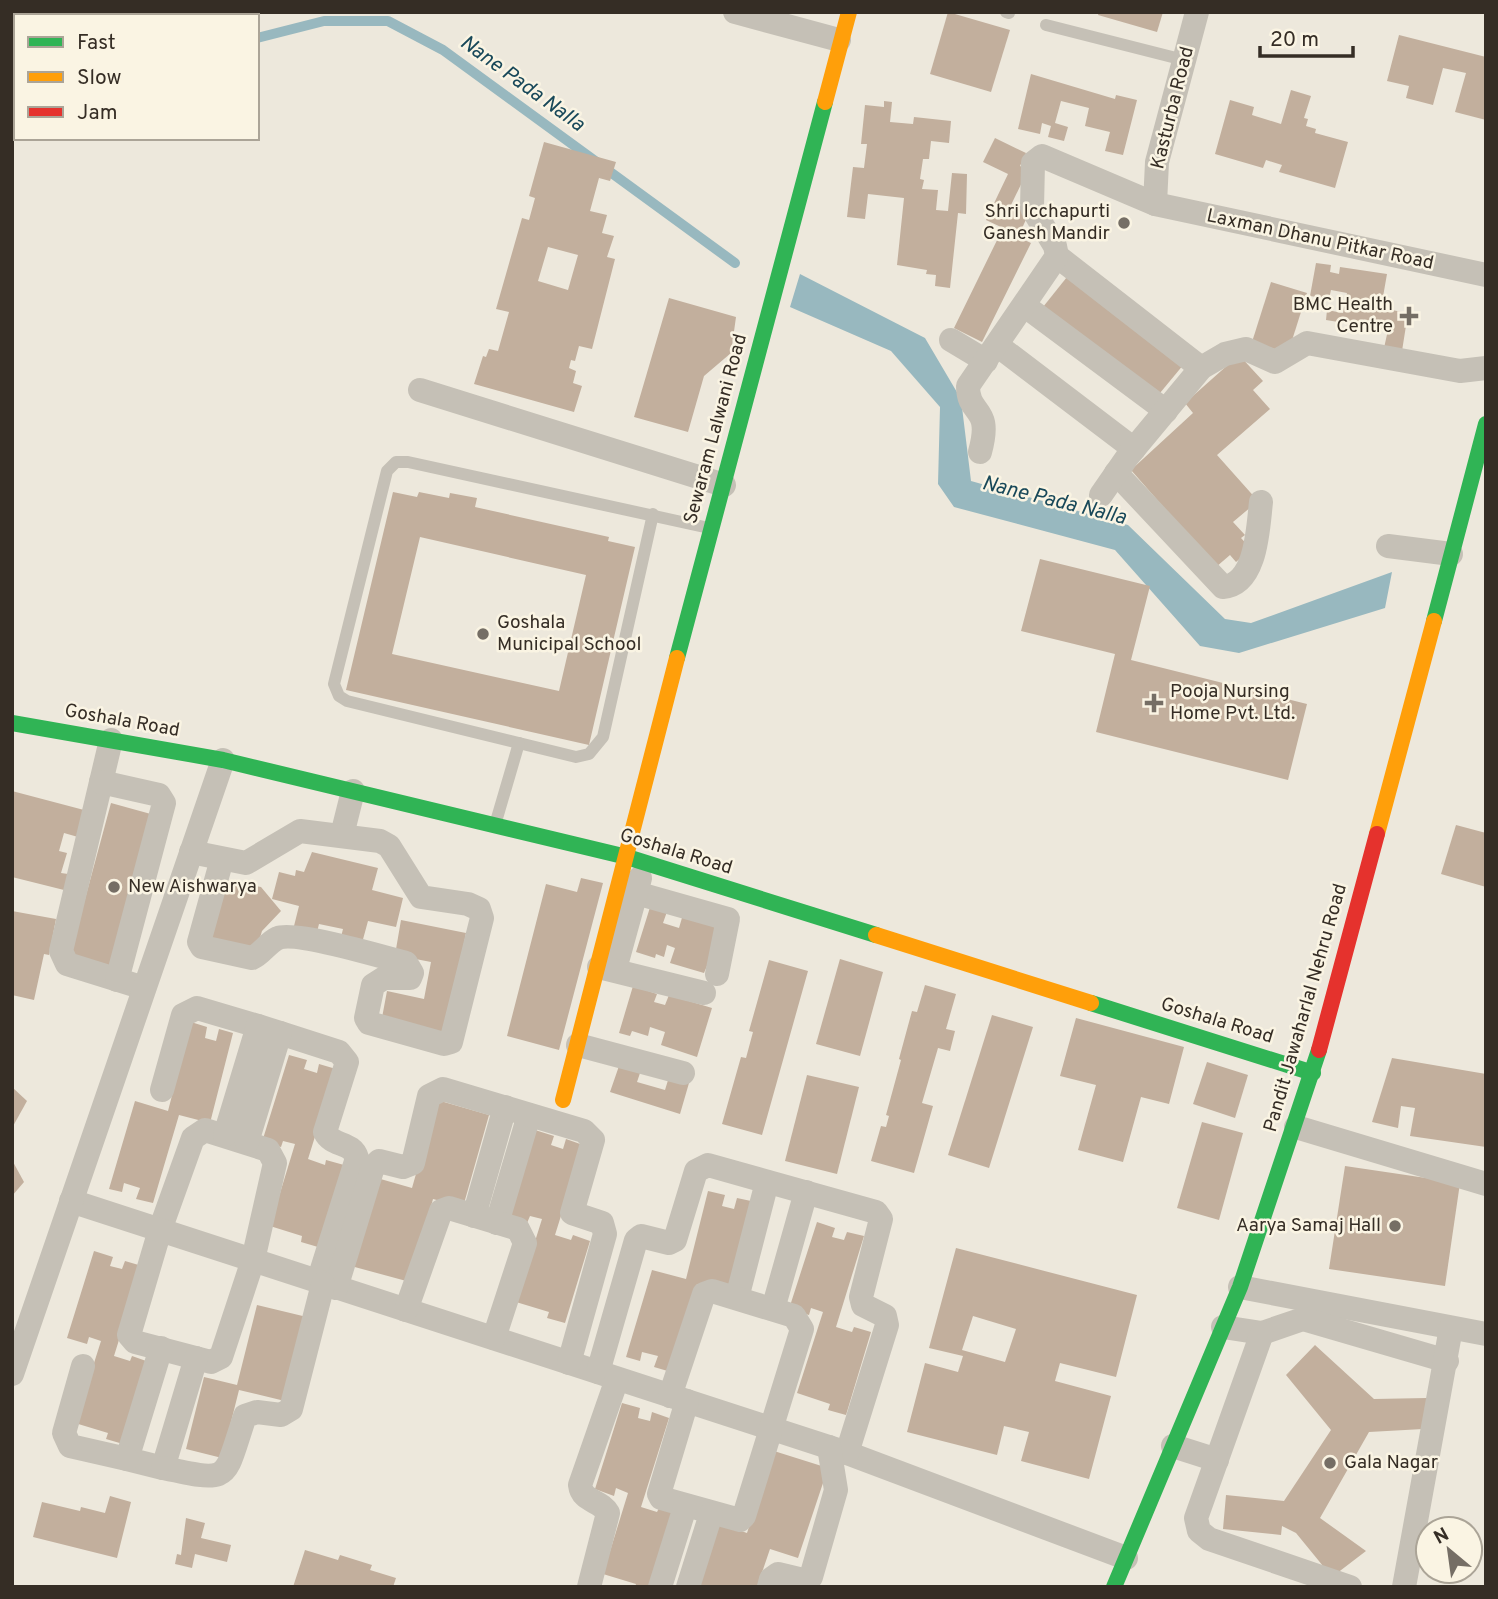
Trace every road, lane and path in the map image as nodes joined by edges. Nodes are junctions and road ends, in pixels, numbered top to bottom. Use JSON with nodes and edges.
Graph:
{"nodes":[{"id":1,"x":735,"y":12,"type":"edge"},
{"id":2,"x":849,"y":12,"type":"edge"},
{"id":3,"x":1197,"y":12,"type":"edge"},
{"id":4,"x":1046,"y":25,"type":"dead end"},
{"id":5,"x":839,"y":40,"type":"junction"},
{"id":6,"x":1184,"y":60,"type":"junction"},
{"id":7,"x":1154,"y":204,"type":"junction"},
{"id":8,"x":1057,"y":256,"type":"junction"},
{"id":9,"x":1486,"y":275,"type":"edge"},
{"id":10,"x":1026,"y":306,"type":"junction"},
{"id":11,"x":951,"y":340,"type":"dead end"},
{"id":12,"x":992,"y":353,"type":"junction"},
{"id":13,"x":1201,"y":368,"type":"junction"},
{"id":14,"x":1486,"y":368,"type":"edge"},
{"id":15,"x":421,"y":390,"type":"dead end"},
{"id":16,"x":1166,"y":411,"type":"junction"},
{"id":17,"x":1486,"y":424,"type":"edge"},
{"id":18,"x":1134,"y":449,"type":"junction"},
{"id":19,"x":980,"y":452,"type":"dead end"},
{"id":20,"x":1116,"y":473,"type":"junction"},
{"id":21,"x":724,"y":485,"type":"junction"},
{"id":22,"x":1101,"y":495,"type":"dead end"},
{"id":23,"x":1261,"y":502,"type":"dead end"},
{"id":24,"x":653,"y":514,"type":"junction"},
{"id":25,"x":710,"y":528,"type":"junction"},
{"id":26,"x":1388,"y":546,"type":"dead end"},
{"id":27,"x":1451,"y":554,"type":"junction"},
{"id":28,"x":12,"y":723,"type":"edge"},
{"id":29,"x":111,"y":740,"type":"junction"},
{"id":30,"x":519,"y":743,"type":"junction"},
{"id":31,"x":223,"y":760,"type":"junction"},
{"id":32,"x":101,"y":782,"type":"junction"},
{"id":33,"x":353,"y":791,"type":"junction"},
{"id":34,"x":495,"y":826,"type":"junction"},
{"id":35,"x":342,"y":835,"type":"junction"},
{"id":36,"x":191,"y":852,"type":"junction"},
{"id":37,"x":222,"y":859,"type":"junction"},
{"id":38,"x":636,"y":860,"type":"junction"},
{"id":39,"x":636,"y":893,"type":"junction"},
{"id":40,"x":608,"y":962,"type":"junction"},
{"id":41,"x":117,"y":980,"type":"junction"},
{"id":42,"x":144,"y":988,"type":"junction"},
{"id":43,"x":269,"y":1029,"type":"junction"},
{"id":44,"x":578,"y":1045,"type":"junction"},
{"id":45,"x":682,"y":1073,"type":"dead end"},
{"id":46,"x":1313,"y":1073,"type":"junction"},
{"id":47,"x":162,"y":1090,"type":"dead end"},
{"id":48,"x":563,"y":1100,"type":"dead end"},
{"id":49,"x":505,"y":1107,"type":"junction"},
{"id":50,"x":529,"y":1115,"type":"junction"},
{"id":51,"x":1296,"y":1127,"type":"junction"},
{"id":52,"x":236,"y":1139,"type":"junction"},
{"id":53,"x":767,"y":1182,"type":"junction"},
{"id":54,"x":1486,"y":1184,"type":"edge"},
{"id":55,"x":806,"y":1192,"type":"junction"},
{"id":56,"x":71,"y":1201,"type":"junction"},
{"id":57,"x":486,"y":1219,"type":"junction"},
{"id":58,"x":160,"y":1230,"type":"junction"},
{"id":59,"x":253,"y":1260,"type":"junction"},
{"id":60,"x":325,"y":1285,"type":"junction"},
{"id":61,"x":1240,"y":1287,"type":"junction"},
{"id":62,"x":737,"y":1298,"type":"junction"},
{"id":63,"x":773,"y":1309,"type":"junction"},
{"id":64,"x":406,"y":1310,"type":"junction"},
{"id":65,"x":1223,"y":1327,"type":"junction"},
{"id":66,"x":1451,"y":1328,"type":"junction"},
{"id":67,"x":1262,"y":1333,"type":"junction"},
{"id":68,"x":1486,"y":1334,"type":"edge"},
{"id":69,"x":494,"y":1338,"type":"junction"},
{"id":70,"x":162,"y":1348,"type":"junction"},
{"id":71,"x":196,"y":1358,"type":"junction"},
{"id":72,"x":1447,"y":1361,"type":"junction"},
{"id":73,"x":569,"y":1363,"type":"junction"},
{"id":74,"x":83,"y":1366,"type":"dead end"},
{"id":75,"x":12,"y":1374,"type":"edge"},
{"id":76,"x":607,"y":1375,"type":"junction"},
{"id":77,"x":679,"y":1398,"type":"junction"},
{"id":78,"x":772,"y":1428,"type":"junction"},
{"id":79,"x":1173,"y":1446,"type":"junction"},
{"id":80,"x":838,"y":1450,"type":"junction"},
{"id":81,"x":127,"y":1459,"type":"junction"},
{"id":82,"x":1217,"y":1460,"type":"junction"},
{"id":83,"x":163,"y":1468,"type":"junction"},
{"id":84,"x":685,"y":1507,"type":"junction"},
{"id":85,"x":711,"y":1514,"type":"junction"},
{"id":86,"x":1126,"y":1559,"type":"junction"},
{"id":87,"x":589,"y":1587,"type":"edge"},
{"id":88,"x":660,"y":1587,"type":"edge"},
{"id":89,"x":688,"y":1587,"type":"edge"},
{"id":90,"x":769,"y":1587,"type":"edge"},
{"id":91,"x":1114,"y":1587,"type":"edge"},
{"id":92,"x":1350,"y":1587,"type":"edge"},
{"id":93,"x":1404,"y":1587,"type":"edge"}],
"edges":[{"from":1,"to":5,"type":"street"},
{"from":2,"to":5,"type":"street","name":"Sewaram Lalwani Road"},
{"from":3,"to":6,"type":"street","name":"Kasturba Road"},
{"from":4,"to":6,"type":"lane"},
{"from":5,"to":21,"type":"street","name":"Sewaram Lalwani Road"},
{"from":6,"to":7,"type":"street","name":"Kasturba Road"},
{"from":7,"to":8,"type":"street","name":"Laxman Dhanu Pitkar Road"},
{"from":7,"to":9,"type":"street","name":"Laxman Dhanu Pitkar Road"},
{"from":8,"to":10,"type":"street"},
{"from":8,"to":13,"type":"street"},
{"from":10,"to":12,"type":"street"},
{"from":10,"to":16,"type":"street"},
{"from":11,"to":12,"type":"street"},
{"from":12,"to":18,"type":"street"},
{"from":12,"to":19,"type":"street"},
{"from":13,"to":14,"type":"street"},
{"from":13,"to":16,"type":"street"},
{"from":15,"to":21,"type":"street"},
{"from":16,"to":18,"type":"street"},
{"from":17,"to":27,"type":"street","name":"Pandit Jawaharlal Nehru Road"},
{"from":18,"to":20,"type":"street"},
{"from":20,"to":22,"type":"street"},
{"from":20,"to":23,"type":"street"},
{"from":21,"to":25,"type":"street","name":"Sewaram Lalwani Road"},
{"from":24,"to":25,"type":"lane"},
{"from":24,"to":30,"type":"lane"},
{"from":24,"to":30,"type":"lane"},
{"from":25,"to":38,"type":"street","name":"Sewaram Lalwani Road"},
{"from":26,"to":27,"type":"street"},
{"from":27,"to":46,"type":"street","name":"Pandit Jawaharlal Nehru Road"},
{"from":28,"to":29,"type":"street","name":"Goshala Road"},
{"from":29,"to":31,"type":"street","name":"Goshala Road"},
{"from":29,"to":32,"type":"street"},
{"from":30,"to":34,"type":"lane"},
{"from":31,"to":33,"type":"street","name":"Goshala Road"},
{"from":31,"to":36,"type":"street"},
{"from":32,"to":41,"type":"street"},
{"from":32,"to":41,"type":"street"},
{"from":33,"to":34,"type":"street","name":"Goshala Road"},
{"from":33,"to":35,"type":"street"},
{"from":34,"to":38,"type":"street","name":"Goshala Road"},
{"from":35,"to":37,"type":"street"},
{"from":35,"to":37,"type":"street"},
{"from":36,"to":37,"type":"street"},
{"from":36,"to":42,"type":"street"},
{"from":38,"to":39,"type":"street"},
{"from":38,"to":40,"type":"street","name":"Sewaram Lalwani Road"},
{"from":38,"to":46,"type":"street","name":"Goshala Road"},
{"from":39,"to":40,"type":"street"},
{"from":39,"to":40,"type":"street"},
{"from":40,"to":44,"type":"street","name":"Sewaram Lalwani Road"},
{"from":41,"to":42,"type":"street"},
{"from":42,"to":56,"type":"street"},
{"from":43,"to":47,"type":"street"},
{"from":43,"to":52,"type":"street"},
{"from":43,"to":60,"type":"street"},
{"from":44,"to":45,"type":"street"},
{"from":44,"to":48,"type":"street","name":"Sewaram Lalwani Road"},
{"from":46,"to":51,"type":"street","name":"Pandit Jawaharlal Nehru Road"},
{"from":49,"to":50,"type":"street"},
{"from":49,"to":57,"type":"street"},
{"from":49,"to":60,"type":"street"},
{"from":50,"to":57,"type":"street"},
{"from":50,"to":73,"type":"street"},
{"from":51,"to":54,"type":"street"},
{"from":51,"to":61,"type":"street","name":"Pandit Jawaharlal Nehru Road"},
{"from":52,"to":58,"type":"street"},
{"from":52,"to":59,"type":"street"},
{"from":53,"to":55,"type":"street"},
{"from":53,"to":62,"type":"street"},
{"from":53,"to":76,"type":"street"},
{"from":55,"to":63,"type":"street"},
{"from":55,"to":80,"type":"street"},
{"from":56,"to":58,"type":"street"},
{"from":56,"to":75,"type":"street"},
{"from":57,"to":64,"type":"street"},
{"from":57,"to":69,"type":"street"},
{"from":58,"to":59,"type":"street"},
{"from":58,"to":70,"type":"street"},
{"from":59,"to":60,"type":"street"},
{"from":59,"to":71,"type":"street"},
{"from":60,"to":64,"type":"street"},
{"from":60,"to":83,"type":"street"},
{"from":61,"to":65,"type":"street","name":"Pandit Jawaharlal Nehru Road"},
{"from":61,"to":66,"type":"street"},
{"from":62,"to":63,"type":"street"},
{"from":62,"to":77,"type":"street"},
{"from":63,"to":78,"type":"street"},
{"from":64,"to":69,"type":"street"},
{"from":65,"to":67,"type":"street"},
{"from":65,"to":79,"type":"street","name":"Pandit Jawaharlal Nehru Road"},
{"from":66,"to":68,"type":"street"},
{"from":66,"to":72,"type":"street"},
{"from":67,"to":72,"type":"street"},
{"from":67,"to":82,"type":"street"},
{"from":69,"to":73,"type":"street"},
{"from":70,"to":71,"type":"street"},
{"from":70,"to":81,"type":"street"},
{"from":71,"to":83,"type":"street"},
{"from":72,"to":93,"type":"street"},
{"from":73,"to":76,"type":"street"},
{"from":74,"to":81,"type":"street"},
{"from":76,"to":77,"type":"street"},
{"from":76,"to":87,"type":"street"},
{"from":77,"to":78,"type":"street"},
{"from":77,"to":84,"type":"street"},
{"from":78,"to":80,"type":"street"},
{"from":78,"to":85,"type":"street"},
{"from":79,"to":82,"type":"street"},
{"from":79,"to":86,"type":"street","name":"Pandit Jawaharlal Nehru Road"},
{"from":80,"to":86,"type":"street"},
{"from":80,"to":90,"type":"street"},
{"from":81,"to":83,"type":"street"},
{"from":82,"to":92,"type":"street"},
{"from":84,"to":85,"type":"street"},
{"from":84,"to":88,"type":"street"},
{"from":85,"to":89,"type":"street"},
{"from":86,"to":91,"type":"street","name":"Pandit Jawaharlal Nehru Road"}]}
